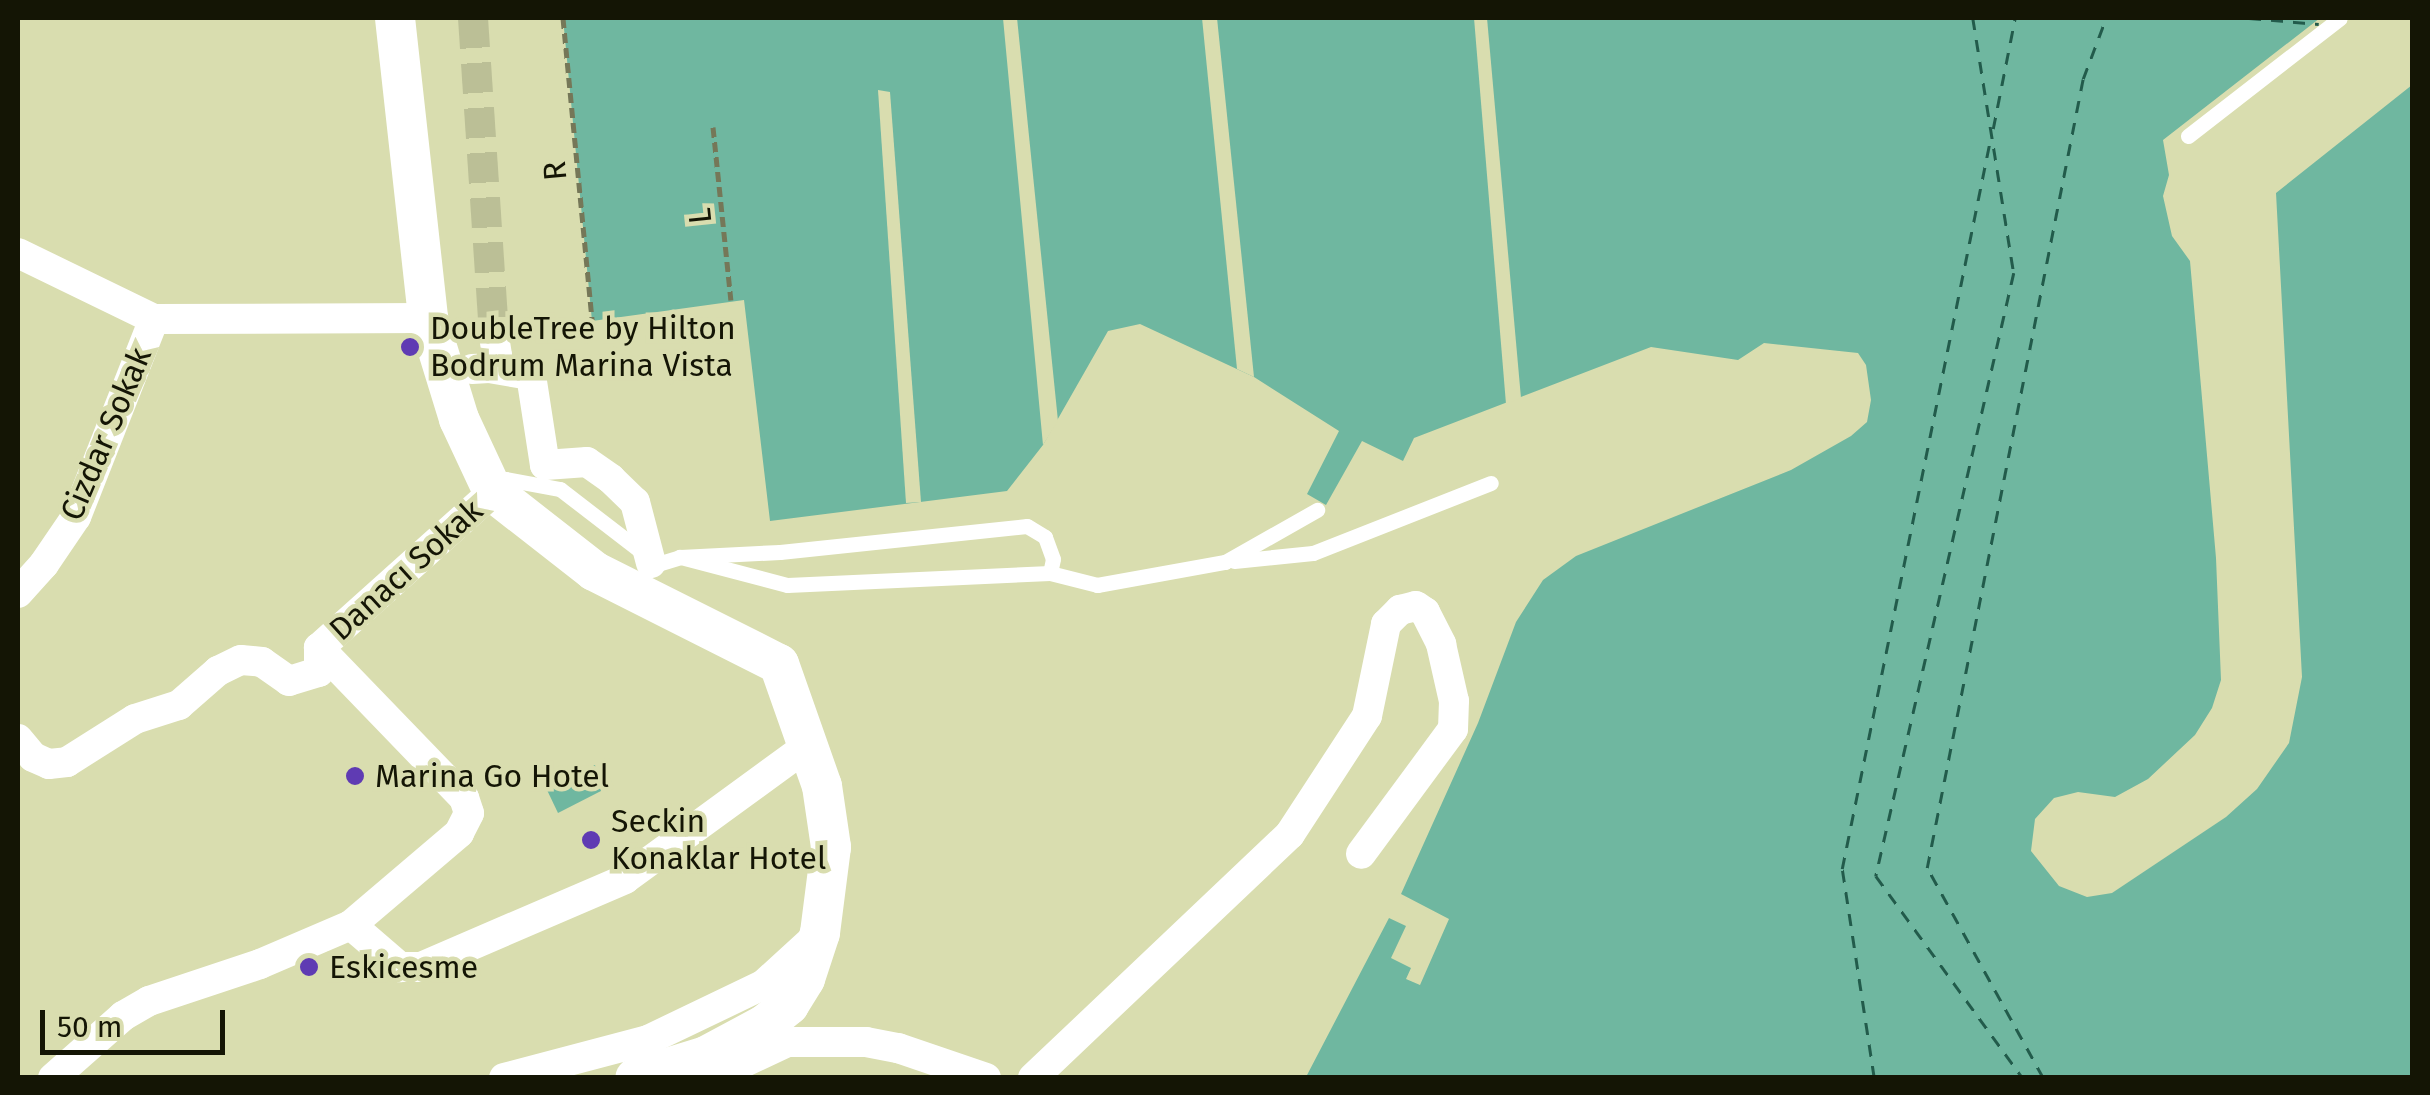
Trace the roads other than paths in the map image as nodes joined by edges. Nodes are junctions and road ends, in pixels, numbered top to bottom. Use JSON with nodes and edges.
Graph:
{"nodes":[{"id":1,"x":395,"y":18,"type":"edge"},
{"id":2,"x":2340,"y":18,"type":"edge"},
{"id":3,"x":2188,"y":136,"type":"dead end"},
{"id":4,"x":18,"y":253,"type":"edge"},
{"id":5,"x":428,"y":318,"type":"junction"},
{"id":6,"x":154,"y":320,"type":"junction"},
{"id":7,"x":494,"y":336,"type":"tunnel mouth"},
{"id":8,"x":490,"y":368,"type":"junction"},
{"id":9,"x":455,"y":370,"type":"dead end"},
{"id":10,"x":1491,"y":483,"type":"dead end"},
{"id":11,"x":493,"y":490,"type":"junction"},
{"id":12,"x":1317,"y":510,"type":"dead end"},
{"id":13,"x":1225,"y":562,"type":"junction"},
{"id":14,"x":656,"y":570,"type":"junction"},
{"id":15,"x":1050,"y":573,"type":"junction"},
{"id":16,"x":18,"y":592,"type":"edge"},
{"id":17,"x":319,"y":648,"type":"junction"},
{"id":18,"x":18,"y":739,"type":"edge"},
{"id":19,"x":810,"y":744,"type":"junction"},
{"id":20,"x":1361,"y":854,"type":"dead end"},
{"id":21,"x":352,"y":926,"type":"junction"},
{"id":22,"x":820,"y":933,"type":"junction"},
{"id":23,"x":53,"y":1078,"type":"edge"},
{"id":24,"x":504,"y":1078,"type":"edge"},
{"id":25,"x":635,"y":1078,"type":"edge"},
{"id":26,"x":710,"y":1078,"type":"edge"},
{"id":27,"x":986,"y":1078,"type":"edge"},
{"id":28,"x":1034,"y":1078,"type":"edge"}],
"edges":[{"from":1,"to":5,"type":"main road"},
{"from":2,"to":3,"type":"lane"},
{"from":4,"to":6,"type":"street"},
{"from":5,"to":6,"type":"street"},
{"from":5,"to":11,"type":"main road"},
{"from":6,"to":16,"type":"street","name":"Cizdar Sokak"},
{"from":7,"to":8,"type":"street"},
{"from":8,"to":9,"type":"street"},
{"from":8,"to":14,"type":"street"},
{"from":10,"to":13,"type":"lane"},
{"from":11,"to":14,"type":"main road"},
{"from":11,"to":17,"type":"street","name":"Danacı Sokak"},
{"from":12,"to":13,"type":"lane"},
{"from":13,"to":15,"type":"lane"},
{"from":14,"to":15,"type":"lane"},
{"from":14,"to":15,"type":"lane"},
{"from":14,"to":19,"type":"main road"},
{"from":17,"to":18,"type":"street","name":"Danacı Sokak"},
{"from":17,"to":21,"type":"street"},
{"from":19,"to":21,"type":"street"},
{"from":19,"to":22,"type":"main road"},
{"from":20,"to":28,"type":"street"},
{"from":21,"to":23,"type":"street"},
{"from":22,"to":24,"type":"street"},
{"from":22,"to":25,"type":"main road"},
{"from":26,"to":27,"type":"street"}]}
